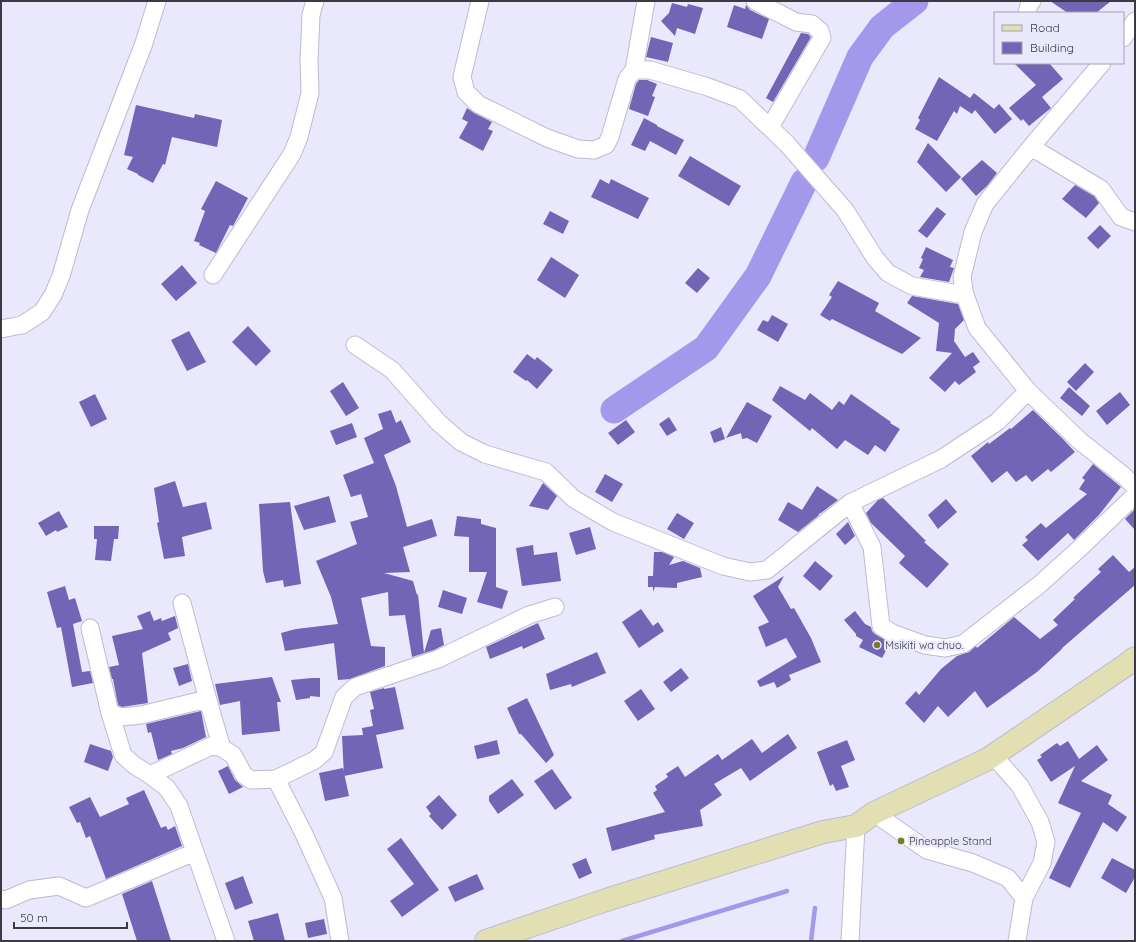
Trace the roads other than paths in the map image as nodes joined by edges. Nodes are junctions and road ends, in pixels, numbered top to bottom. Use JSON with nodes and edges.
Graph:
{"nodes":[{"id":1,"x":157,"y":1,"type":"edge"},
{"id":2,"x":315,"y":1,"type":"edge"},
{"id":3,"x":480,"y":1,"type":"edge"},
{"id":4,"x":646,"y":1,"type":"edge"},
{"id":5,"x":755,"y":1,"type":"edge"},
{"id":6,"x":1032,"y":1,"type":"edge"},
{"id":7,"x":1027,"y":12,"type":"edge"},
{"id":8,"x":1135,"y":21,"type":"edge"},
{"id":9,"x":1124,"y":37,"type":"edge"},
{"id":10,"x":1101,"y":64,"type":"edge"},
{"id":11,"x":634,"y":70,"type":"junction"},
{"id":12,"x":770,"y":127,"type":"junction"},
{"id":13,"x":1032,"y":147,"type":"junction"},
{"id":14,"x":1135,"y":222,"type":"edge"},
{"id":15,"x":213,"y":275,"type":"dead end"},
{"id":16,"x":965,"y":295,"type":"junction"},
{"id":17,"x":1,"y":329,"type":"edge"},
{"id":18,"x":356,"y":345,"type":"dead end"},
{"id":19,"x":1028,"y":391,"type":"junction"},
{"id":20,"x":1135,"y":487,"type":"edge"},
{"id":21,"x":1135,"y":495,"type":"edge"},
{"id":22,"x":850,"y":503,"type":"junction"},
{"id":23,"x":182,"y":603,"type":"dead end"},
{"id":24,"x":555,"y":607,"type":"dead end"},
{"id":25,"x":90,"y":628,"type":"dead end"},
{"id":26,"x":1135,"y":658,"type":"edge"},
{"id":27,"x":207,"y":699,"type":"junction"},
{"id":28,"x":110,"y":713,"type":"junction"},
{"id":29,"x":222,"y":748,"type":"junction"},
{"id":30,"x":993,"y":755,"type":"junction"},
{"id":31,"x":150,"y":775,"type":"junction"},
{"id":32,"x":276,"y":779,"type":"junction"},
{"id":33,"x":874,"y":813,"type":"junction"},
{"id":34,"x":856,"y":826,"type":"junction"},
{"id":35,"x":195,"y":852,"type":"junction"},
{"id":36,"x":1024,"y":898,"type":"junction"},
{"id":37,"x":1,"y":899,"type":"edge"},
{"id":38,"x":226,"y":941,"type":"edge"},
{"id":39,"x":340,"y":941,"type":"edge"},
{"id":40,"x":486,"y":941,"type":"edge"},
{"id":41,"x":850,"y":941,"type":"edge"},
{"id":42,"x":1017,"y":941,"type":"edge"}],
"edges":[{"from":1,"to":17,"type":"street"},
{"from":2,"to":15,"type":"street"},
{"from":3,"to":11,"type":"street"},
{"from":4,"to":11,"type":"street"},
{"from":5,"to":12,"type":"street"},
{"from":6,"to":7,"type":"street"},
{"from":8,"to":9,"type":"street"},
{"from":10,"to":13,"type":"street"},
{"from":11,"to":12,"type":"street"},
{"from":12,"to":16,"type":"street"},
{"from":13,"to":14,"type":"street"},
{"from":13,"to":16,"type":"street"},
{"from":16,"to":19,"type":"street"},
{"from":18,"to":22,"type":"street"},
{"from":19,"to":20,"type":"street"},
{"from":19,"to":22,"type":"street"},
{"from":21,"to":22,"type":"street"},
{"from":23,"to":27,"type":"street"},
{"from":24,"to":32,"type":"street"},
{"from":25,"to":28,"type":"street"},
{"from":26,"to":30,"type":"main road"},
{"from":27,"to":28,"type":"street"},
{"from":27,"to":29,"type":"street"},
{"from":28,"to":31,"type":"street"},
{"from":29,"to":31,"type":"street"},
{"from":29,"to":32,"type":"street"},
{"from":30,"to":33,"type":"main road"},
{"from":30,"to":36,"type":"street"},
{"from":31,"to":35,"type":"street"},
{"from":32,"to":39,"type":"street"},
{"from":33,"to":34,"type":"main road"},
{"from":33,"to":36,"type":"street"},
{"from":34,"to":40,"type":"main road"},
{"from":34,"to":41,"type":"street"},
{"from":35,"to":37,"type":"street"},
{"from":35,"to":38,"type":"street"},
{"from":36,"to":42,"type":"street"}]}
